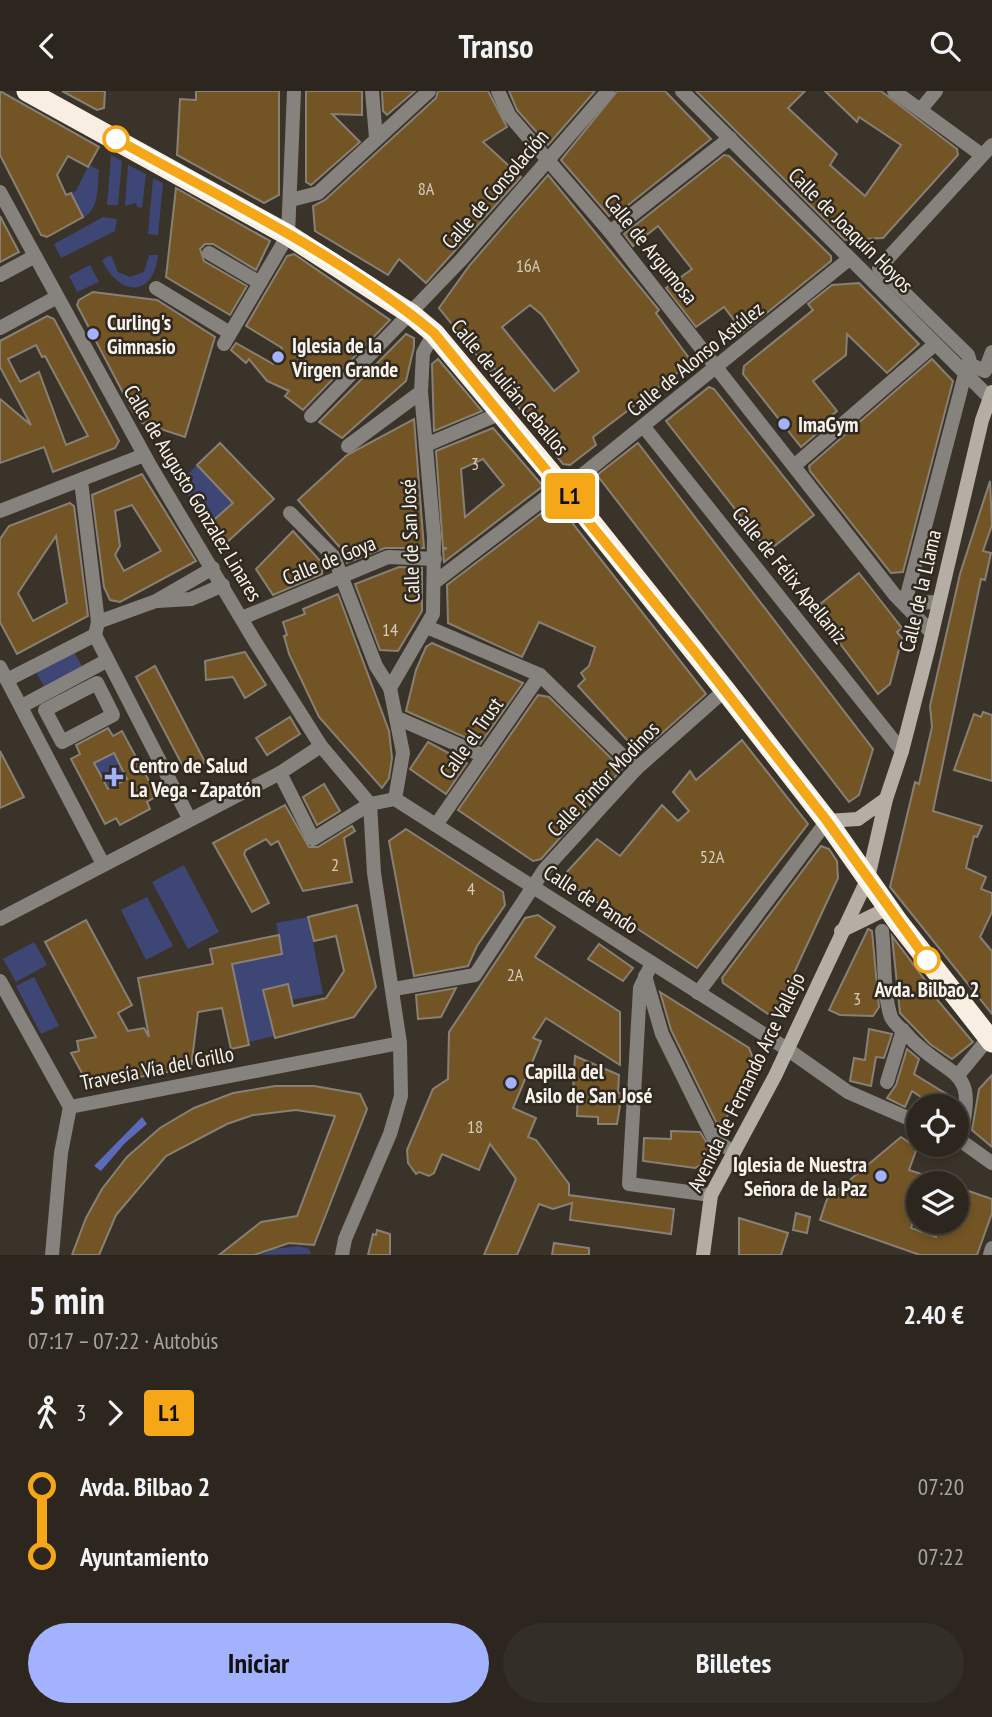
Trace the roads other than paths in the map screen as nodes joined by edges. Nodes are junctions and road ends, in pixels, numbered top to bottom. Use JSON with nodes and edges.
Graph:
{"nodes":[{"id":1,"x":27,"y":91,"type":"edge"},
{"id":2,"x":294,"y":91,"type":"edge"},
{"id":3,"x":372,"y":91,"type":"edge"},
{"id":4,"x":429,"y":91,"type":"edge"},
{"id":5,"x":498,"y":91,"type":"edge"},
{"id":6,"x":608,"y":91,"type":"edge"},
{"id":7,"x":682,"y":91,"type":"edge"},
{"id":8,"x":894,"y":91,"type":"edge"},
{"id":9,"x":936,"y":91,"type":"edge"},
{"id":10,"x":921,"y":109,"type":"junction"},
{"id":11,"x":376,"y":138,"type":"junction"},
{"id":12,"x":730,"y":138,"type":"junction"},
{"id":13,"x":992,"y":138,"type":"edge"},
{"id":14,"x":986,"y":149,"type":"edge"},
{"id":15,"x":550,"y":158,"type":"junction"},
{"id":16,"x":0,"y":192,"type":"edge"},
{"id":17,"x":291,"y":200,"type":"junction"},
{"id":18,"x":610,"y":232,"type":"junction"},
{"id":19,"x":288,"y":235,"type":"junction"},
{"id":20,"x":209,"y":253,"type":"dead end"},
{"id":21,"x":35,"y":256,"type":"junction"},
{"id":22,"x":849,"y":259,"type":"junction"},
{"id":23,"x":0,"y":275,"type":"edge"},
{"id":24,"x":866,"y":275,"type":"junction"},
{"id":25,"x":260,"y":283,"type":"junction"},
{"id":26,"x":156,"y":288,"type":"dead end"},
{"id":27,"x":57,"y":297,"type":"junction"},
{"id":28,"x":411,"y":314,"type":"junction"},
{"id":29,"x":0,"y":328,"type":"edge"},
{"id":30,"x":434,"y":333,"type":"junction"},
{"id":31,"x":934,"y":345,"type":"junction"},
{"id":32,"x":992,"y":352,"type":"edge"},
{"id":33,"x":719,"y":368,"type":"junction"},
{"id":34,"x":965,"y":374,"type":"junction"},
{"id":35,"x":421,"y":392,"type":"junction"},
{"id":36,"x":991,"y":395,"type":"edge"},
{"id":37,"x":501,"y":413,"type":"junction"},
{"id":38,"x":311,"y":417,"type":"dead end"},
{"id":39,"x":644,"y":427,"type":"junction"},
{"id":40,"x":426,"y":445,"type":"junction"},
{"id":41,"x":348,"y":446,"type":"dead end"},
{"id":42,"x":144,"y":455,"type":"junction"},
{"id":43,"x":794,"y":466,"type":"junction"},
{"id":44,"x":81,"y":481,"type":"junction"},
{"id":45,"x":563,"y":487,"type":"junction"},
{"id":46,"x":0,"y":511,"type":"edge"},
{"id":47,"x":290,"y":513,"type":"dead end"},
{"id":48,"x":435,"y":559,"type":"junction"},
{"id":49,"x":213,"y":568,"type":"junction"},
{"id":50,"x":341,"y":579,"type":"junction"},
{"id":51,"x":435,"y":582,"type":"junction"},
{"id":52,"x":223,"y":585,"type":"junction"},
{"id":53,"x":156,"y":601,"type":"junction"},
{"id":54,"x":938,"y":602,"type":"junction"},
{"id":55,"x":905,"y":603,"type":"junction"},
{"id":56,"x":242,"y":618,"type":"junction"},
{"id":57,"x":427,"y":627,"type":"junction"},
{"id":58,"x":97,"y":629,"type":"junction"},
{"id":59,"x":932,"y":633,"type":"junction"},
{"id":60,"x":106,"y":661,"type":"junction"},
{"id":61,"x":4,"y":673,"type":"edge"},
{"id":62,"x":540,"y":675,"type":"junction"},
{"id":63,"x":390,"y":688,"type":"junction"},
{"id":64,"x":725,"y":690,"type":"junction"},
{"id":65,"x":22,"y":706,"type":"junction"},
{"id":66,"x":397,"y":717,"type":"junction"},
{"id":67,"x":62,"y":742,"type":"joint"},
{"id":68,"x":321,"y":746,"type":"junction"},
{"id":69,"x":902,"y":751,"type":"junction"},
{"id":70,"x":484,"y":756,"type":"junction"},
{"id":71,"x":636,"y":769,"type":"junction"},
{"id":72,"x":279,"y":773,"type":"junction"},
{"id":73,"x":395,"y":799,"type":"junction"},
{"id":74,"x":886,"y":799,"type":"junction"},
{"id":75,"x":370,"y":804,"type":"junction"},
{"id":76,"x":189,"y":818,"type":"junction"},
{"id":77,"x":827,"y":821,"type":"junction"},
{"id":78,"x":436,"y":825,"type":"junction"},
{"id":79,"x":103,"y":864,"type":"junction"},
{"id":80,"x":868,"y":878,"type":"junction"},
{"id":81,"x":533,"y":886,"type":"junction"},
{"id":82,"x":888,"y":908,"type":"junction"},
{"id":83,"x":0,"y":919,"type":"edge"},
{"id":84,"x":841,"y":931,"type":"junction"},
{"id":85,"x":882,"y":931,"type":"dead end"},
{"id":86,"x":648,"y":969,"type":"junction"},
{"id":87,"x":0,"y":981,"type":"edge"},
{"id":88,"x":394,"y":989,"type":"junction"},
{"id":89,"x":698,"y":993,"type":"junction"},
{"id":90,"x":903,"y":1030,"type":"junction"},
{"id":91,"x":991,"y":1038,"type":"edge"},
{"id":92,"x":400,"y":1042,"type":"junction"},
{"id":93,"x":786,"y":1049,"type":"junction"},
{"id":94,"x":959,"y":1074,"type":"junction"},
{"id":95,"x":887,"y":1082,"type":"dead end"},
{"id":96,"x":967,"y":1094,"type":"edge"},
{"id":97,"x":70,"y":1107,"type":"junction"},
{"id":98,"x":906,"y":1117,"type":"edge"},
{"id":99,"x":969,"y":1146,"type":"edge"},
{"id":100,"x":733,"y":1151,"type":"junction"},
{"id":101,"x":992,"y":1163,"type":"edge"},
{"id":102,"x":710,"y":1195,"type":"junction"},
{"id":103,"x":345,"y":1239,"type":"junction"},
{"id":104,"x":992,"y":1248,"type":"edge"},
{"id":105,"x":52,"y":1255,"type":"edge"},
{"id":106,"x":334,"y":1255,"type":"edge"},
{"id":107,"x":342,"y":1255,"type":"edge"},
{"id":108,"x":703,"y":1255,"type":"edge"},
{"id":109,"x":990,"y":1255,"type":"edge"}],
"edges":[{"from":1,"to":19,"type":"highway","name":"Calle de Julián Ceballos"},
{"from":2,"to":17,"type":"street"},
{"from":3,"to":11,"type":"street"},
{"from":4,"to":11,"type":"street"},
{"from":5,"to":15,"type":"street","name":"Calle de Argumosa"},
{"from":6,"to":15,"type":"street","name":"Calle de Consolación"},
{"from":7,"to":12,"type":"street","name":"Calle de Joaquín Hoyos"},
{"from":8,"to":10,"type":"street"},
{"from":9,"to":10,"type":"street"},
{"from":10,"to":14,"type":"street"},
{"from":11,"to":17,"type":"street"},
{"from":12,"to":18,"type":"street"},
{"from":12,"to":22,"type":"street","name":"Calle de Joaquín Hoyos"},
{"from":13,"to":14,"type":"street"},
{"from":14,"to":24,"type":"street"},
{"from":14,"to":32,"type":"street"},
{"from":15,"to":18,"type":"street","name":"Calle de Argumosa"},
{"from":15,"to":28,"type":"street","name":"Calle de Consolación"},
{"from":16,"to":21,"type":"street","name":"Calle de Augusto Gonzalez Linares"},
{"from":17,"to":19,"type":"street"},
{"from":18,"to":33,"type":"street","name":"Calle de Argumosa"},
{"from":19,"to":25,"type":"street"},
{"from":19,"to":28,"type":"highway","name":"Calle de Julián Ceballos"},
{"from":20,"to":25,"type":"street"},
{"from":21,"to":23,"type":"street"},
{"from":21,"to":27,"type":"street","name":"Calle de Augusto Gonzalez Linares"},
{"from":22,"to":24,"type":"street","name":"Calle de Joaquín Hoyos"},
{"from":22,"to":33,"type":"street","name":"Calle de Alonso Astúlez"},
{"from":24,"to":31,"type":"street","name":"Calle de Joaquín Hoyos"},
{"from":25,"to":26,"type":"street"},
{"from":27,"to":29,"type":"street"},
{"from":27,"to":42,"type":"street","name":"Calle de Augusto Gonzalez Linares"},
{"from":28,"to":30,"type":"highway","name":"Calle de Julián Ceballos"},
{"from":28,"to":38,"type":"street","name":"Calle de Consolación"},
{"from":30,"to":35,"type":"street"},
{"from":30,"to":37,"type":"highway","name":"Calle de Julián Ceballos"},
{"from":31,"to":34,"type":"street","name":"Calle de Joaquín Hoyos"},
{"from":31,"to":43,"type":"street"},
{"from":33,"to":39,"type":"street","name":"Calle de Alonso Astúlez"},
{"from":33,"to":43,"type":"street","name":"Calle de Argumosa"},
{"from":34,"to":36,"type":"street","name":"Calle de Joaquín Hoyos"},
{"from":34,"to":55,"type":"street","name":"Calle de la Llama"},
{"from":35,"to":40,"type":"street","name":"Calle de San José"},
{"from":35,"to":41,"type":"street"},
{"from":36,"to":54,"type":"main road","name":"Calle de la Llama"},
{"from":37,"to":40,"type":"street"},
{"from":37,"to":45,"type":"highway","name":"Calle de Julián Ceballos"},
{"from":39,"to":45,"type":"street","name":"Calle de Alonso Astúlez"},
{"from":39,"to":69,"type":"street","name":"Calle de Félix Apellaniz"},
{"from":40,"to":48,"type":"street","name":"Calle de San José"},
{"from":42,"to":44,"type":"street"},
{"from":42,"to":49,"type":"street","name":"Calle de Augusto Gonzalez Linares"},
{"from":43,"to":55,"type":"street","name":"Calle de Argumosa"},
{"from":44,"to":46,"type":"street"},
{"from":44,"to":58,"type":"street"},
{"from":45,"to":51,"type":"street","name":"Calle de Alonso Astúlez"},
{"from":45,"to":64,"type":"highway","name":"Calle de Julián Ceballos"},
{"from":47,"to":50,"type":"street"},
{"from":48,"to":50,"type":"street","name":"Calle de Goya"},
{"from":48,"to":51,"type":"street","name":"Calle de San José"},
{"from":49,"to":52,"type":"street","name":"Calle de Augusto Gonzalez Linares"},
{"from":49,"to":53,"type":"street"},
{"from":50,"to":56,"type":"street","name":"Calle de Goya"},
{"from":50,"to":63,"type":"street"},
{"from":51,"to":57,"type":"street","name":"Calle de San José"},
{"from":52,"to":53,"type":"street"},
{"from":52,"to":56,"type":"street","name":"Calle de Augusto Gonzalez Linares"},
{"from":53,"to":58,"type":"street"},
{"from":54,"to":55,"type":"street"},
{"from":54,"to":59,"type":"main road","name":"Calle de la Llama"},
{"from":55,"to":59,"type":"street","name":"Calle de Argumosa"},
{"from":56,"to":68,"type":"street","name":"Calle de Augusto Gonzalez Linares"},
{"from":57,"to":62,"type":"street"},
{"from":57,"to":63,"type":"street","name":"Calle de San José"},
{"from":58,"to":60,"type":"street"},
{"from":58,"to":61,"type":"street"},
{"from":59,"to":69,"type":"main road","name":"Calle de la Llama"},
{"from":60,"to":65,"type":"street"},
{"from":60,"to":76,"type":"street"},
{"from":61,"to":65,"type":"street"},
{"from":62,"to":70,"type":"street","name":"Calle el Trust"},
{"from":62,"to":71,"type":"street"},
{"from":63,"to":66,"type":"street"},
{"from":64,"to":71,"type":"street","name":"Calle Pintor Modinos"},
{"from":64,"to":77,"type":"highway","name":"Calle de Julián Ceballos"},
{"from":65,"to":79,"type":"street"},
{"from":66,"to":70,"type":"street"},
{"from":66,"to":73,"type":"street"},
{"from":67,"to":67,"type":"street"},
{"from":68,"to":72,"type":"street"},
{"from":68,"to":75,"type":"street","name":"Calle de Augusto Gonzalez Linares"},
{"from":69,"to":74,"type":"main road","name":"Calle de la Llama"},
{"from":70,"to":78,"type":"street","name":"Calle el Trust"},
{"from":71,"to":81,"type":"street","name":"Calle Pintor Modinos"},
{"from":72,"to":75,"type":"street"},
{"from":72,"to":76,"type":"street"},
{"from":73,"to":75,"type":"street"},
{"from":73,"to":78,"type":"street","name":"Calle de Pando"},
{"from":74,"to":77,"type":"main road"},
{"from":74,"to":80,"type":"main road","name":"Calle de la Llama"},
{"from":75,"to":88,"type":"street"},
{"from":76,"to":79,"type":"street"},
{"from":77,"to":80,"type":"highway","name":"Calle de Julián Ceballos"},
{"from":77,"to":89,"type":"street"},
{"from":78,"to":81,"type":"street","name":"Calle de Pando"},
{"from":79,"to":83,"type":"street"},
{"from":80,"to":82,"type":"highway","name":"Calle de Julián Ceballos"},
{"from":80,"to":84,"type":"main road","name":"Avenida de Fernando Arce Vallejo"},
{"from":81,"to":86,"type":"street","name":"Calle de Pando"},
{"from":81,"to":88,"type":"street","name":"Calle Pintor Modinos"},
{"from":82,"to":84,"type":"main road"},
{"from":82,"to":91,"type":"highway","name":"Calle de Julián Ceballos"},
{"from":84,"to":93,"type":"main road","name":"Avenida de Fernando Arce Vallejo"},
{"from":85,"to":90,"type":"street"},
{"from":86,"to":89,"type":"street","name":"Calle de Pando"},
{"from":86,"to":100,"type":"street"},
{"from":86,"to":102,"type":"street"},
{"from":87,"to":97,"type":"street"},
{"from":88,"to":92,"type":"street"},
{"from":89,"to":93,"type":"street","name":"Calle de Pando"},
{"from":90,"to":94,"type":"street"},
{"from":90,"to":95,"type":"street"},
{"from":91,"to":94,"type":"street"},
{"from":92,"to":97,"type":"street","name":"Travesía Vía del Grillo"},
{"from":92,"to":103,"type":"street"},
{"from":93,"to":98,"type":"street","name":"Calle de Pando"},
{"from":93,"to":100,"type":"main road","name":"Avenida de Fernando Arce Vallejo"},
{"from":94,"to":96,"type":"street"},
{"from":97,"to":105,"type":"street","name":"Travesía Vía del Grillo"},
{"from":99,"to":101,"type":"street"},
{"from":100,"to":102,"type":"main road","name":"Avenida de Fernando Arce Vallejo"},
{"from":102,"to":108,"type":"main road","name":"Avenida de Fernando Arce Vallejo"},
{"from":103,"to":106,"type":"street"},
{"from":103,"to":107,"type":"street"},
{"from":104,"to":109,"type":"street"}]}
